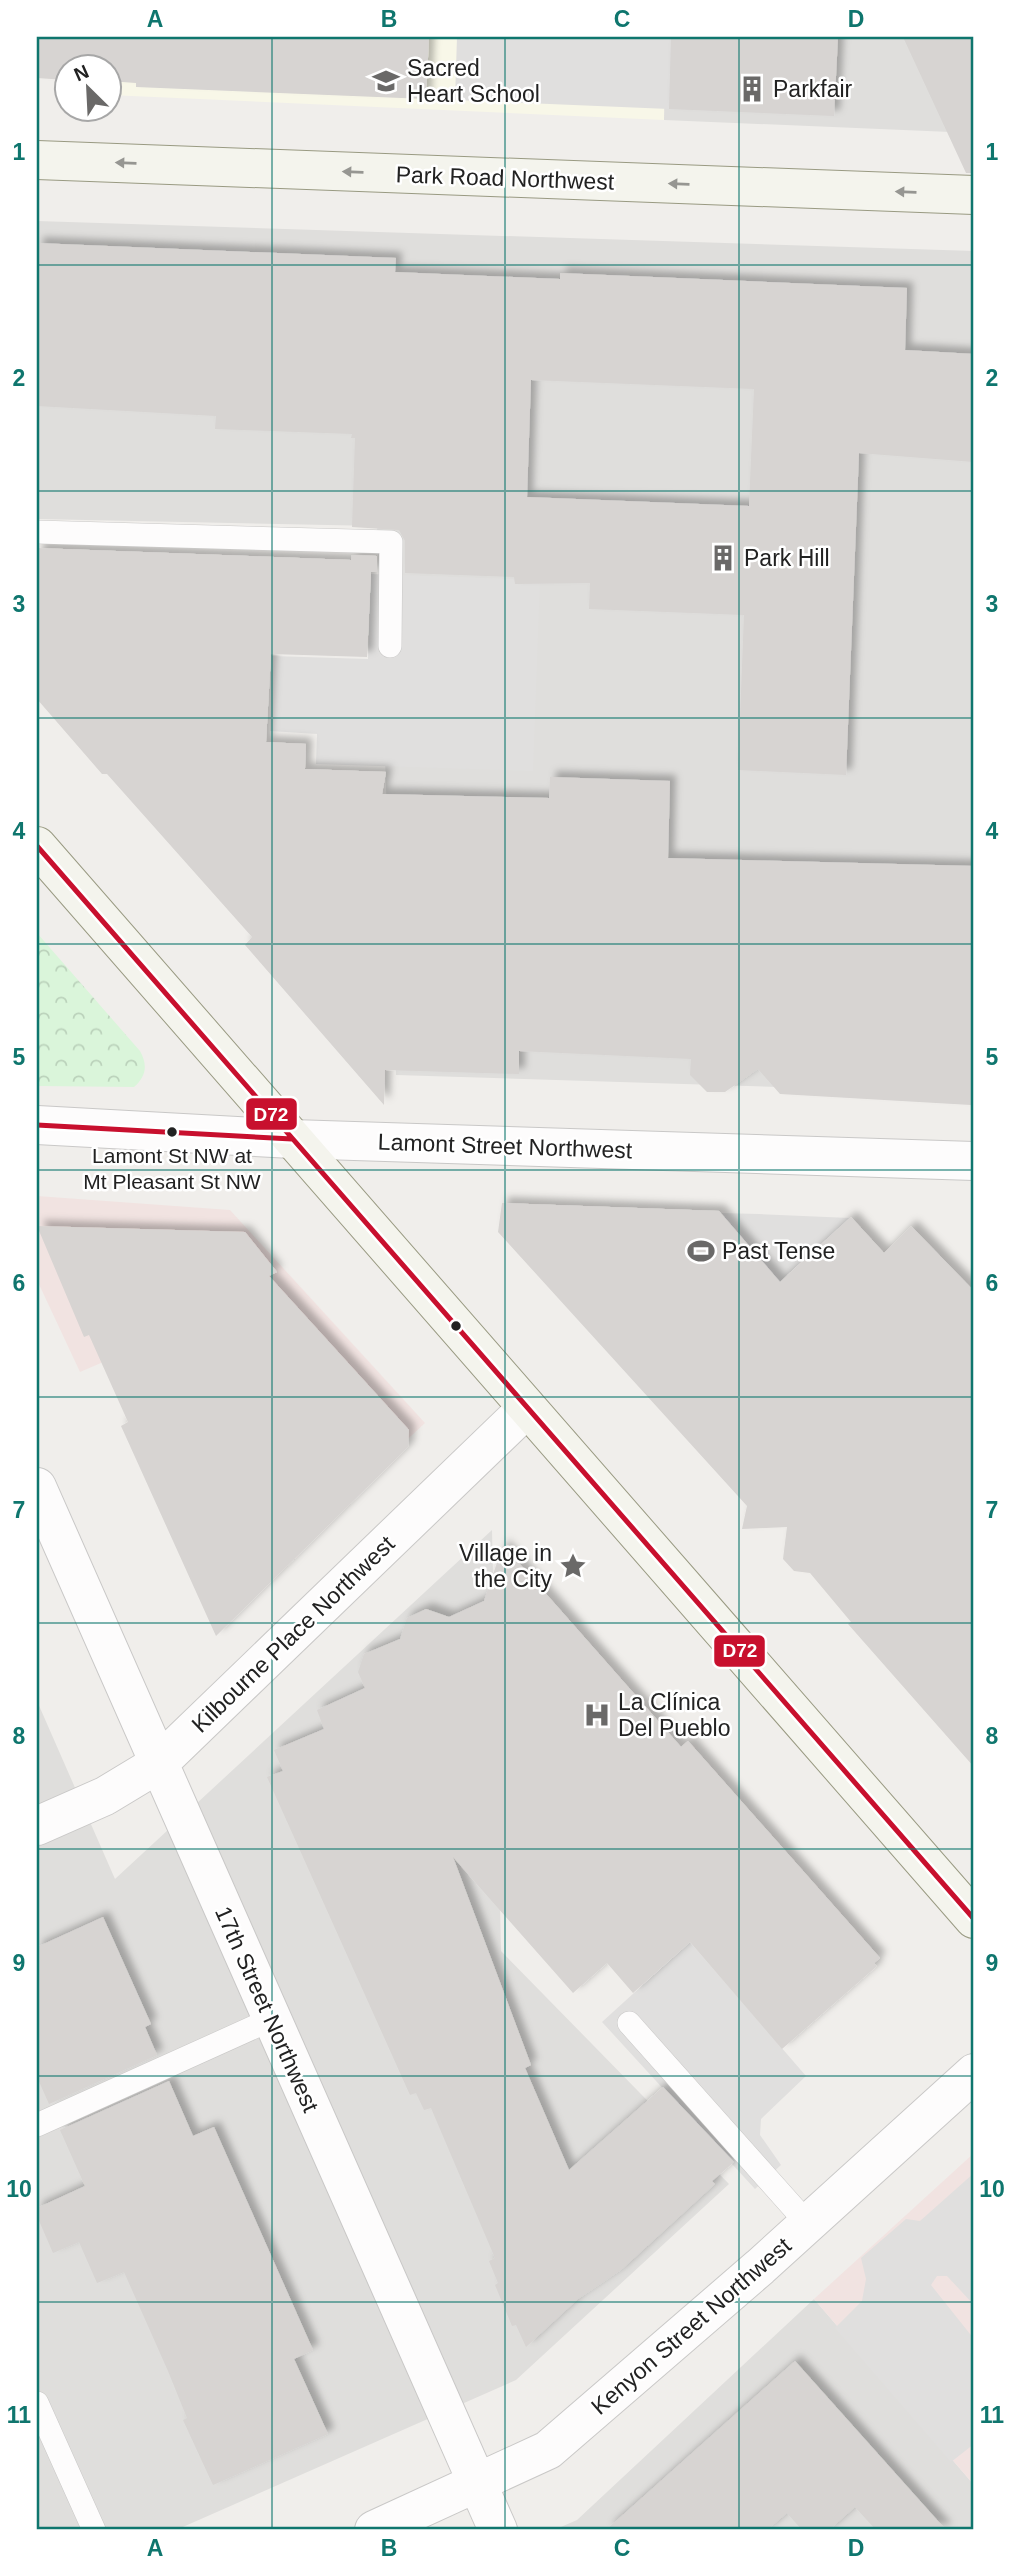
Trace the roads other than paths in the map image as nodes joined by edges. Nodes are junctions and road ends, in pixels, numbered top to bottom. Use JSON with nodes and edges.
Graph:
{"nodes":[{"id":1,"x":37,"y":160,"type":"edge"},
{"id":2,"x":974,"y":195,"type":"edge"},
{"id":3,"x":37,"y":532,"type":"edge"},
{"id":4,"x":390,"y":646,"type":"dead end"},
{"id":5,"x":37,"y":846,"type":"edge"},
{"id":6,"x":37,"y":1125,"type":"edge"},
{"id":7,"x":292,"y":1139,"type":"junction"},
{"id":8,"x":974,"y":1161,"type":"edge"},
{"id":9,"x":526,"y":1409,"type":"junction"},
{"id":10,"x":37,"y":1487,"type":"edge"},
{"id":11,"x":158,"y":1764,"type":"junction"},
{"id":12,"x":37,"y":1826,"type":"edge"},
{"id":13,"x":974,"y":1919,"type":"edge"},
{"id":14,"x":272,"y":2020,"type":"junction"},
{"id":15,"x":629,"y":2023,"type":"dead end"},
{"id":16,"x":974,"y":2073,"type":"edge"},
{"id":17,"x":37,"y":2125,"type":"edge"},
{"id":18,"x":808,"y":2224,"type":"junction"},
{"id":19,"x":37,"y":2403,"type":"edge"},
{"id":20,"x":478,"y":2484,"type":"junction"},
{"id":21,"x":94,"y":2530,"type":"edge"},
{"id":22,"x":374,"y":2530,"type":"edge"},
{"id":23,"x":498,"y":2530,"type":"edge"}],
"edges":[{"from":2,"to":1,"type":"street","name":"Park Road Northwest","one_way":true},
{"from":3,"to":4,"type":"lane"},
{"from":5,"to":7,"type":"street"},
{"from":6,"to":7,"type":"street","name":"Lamont Street Northwest"},
{"from":7,"to":8,"type":"street","name":"Lamont Street Northwest"},
{"from":7,"to":9,"type":"street"},
{"from":9,"to":11,"type":"street","name":"Kilbourne Place Northwest"},
{"from":9,"to":13,"type":"street"},
{"from":10,"to":11,"type":"street","name":"17th Street Northwest"},
{"from":11,"to":12,"type":"street","name":"Kilbourne Place Northwest"},
{"from":11,"to":14,"type":"street","name":"17th Street Northwest"},
{"from":14,"to":17,"type":"lane"},
{"from":14,"to":20,"type":"street","name":"17th Street Northwest"},
{"from":15,"to":18,"type":"lane"},
{"from":16,"to":18,"type":"street","name":"Kenyon Street Northwest"},
{"from":18,"to":20,"type":"street","name":"Kenyon Street Northwest"},
{"from":19,"to":21,"type":"lane"},
{"from":20,"to":22,"type":"street","name":"Kenyon Street Northwest"},
{"from":20,"to":23,"type":"street","name":"17th Street Northwest"}]}
